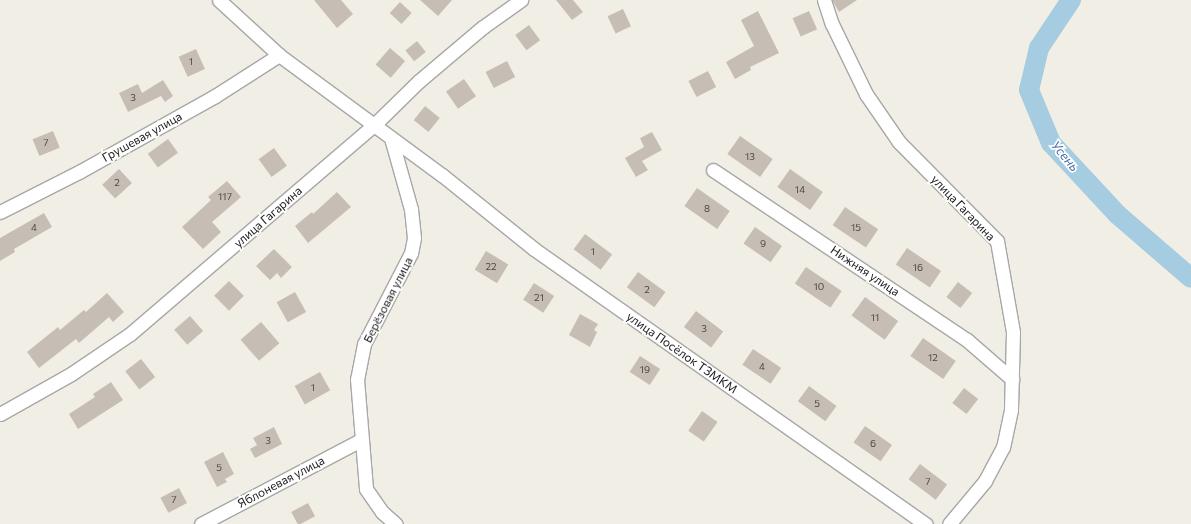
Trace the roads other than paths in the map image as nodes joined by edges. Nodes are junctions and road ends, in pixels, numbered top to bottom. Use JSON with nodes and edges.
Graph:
{"nodes":[{"id":1,"x":219,"y":0,"type":"edge"},
{"id":2,"x":521,"y":0,"type":"edge"},
{"id":3,"x":824,"y":0,"type":"edge"},
{"id":4,"x":279,"y":56,"type":"junction"},
{"id":5,"x":374,"y":125,"type":"junction"},
{"id":6,"x":391,"y":138,"type":"junction"},
{"id":7,"x":713,"y":170,"type":"dead end"},
{"id":8,"x":0,"y":212,"type":"edge"},
{"id":9,"x":1012,"y":379,"type":"junction"},
{"id":10,"x":0,"y":414,"type":"edge"},
{"id":11,"x":361,"y":440,"type":"junction"},
{"id":12,"x":201,"y":524,"type":"edge"},
{"id":13,"x":396,"y":524,"type":"edge"},
{"id":14,"x":926,"y":524,"type":"edge"},
{"id":15,"x":950,"y":524,"type":"edge"}],
"edges":[{"from":1,"to":4,"type":"street","name":"улица Посёлок ТЗМКМ"},
{"from":2,"to":5,"type":"street","name":"улица Гагарина"},
{"from":3,"to":9,"type":"street","name":"улица Гагарина"},
{"from":4,"to":5,"type":"street","name":"улица Посёлок ТЗМКМ"},
{"from":4,"to":8,"type":"street","name":"Грушевая улица"},
{"from":5,"to":6,"type":"street","name":"улица Посёлок ТЗМКМ"},
{"from":5,"to":10,"type":"street","name":"улица Гагарина"},
{"from":6,"to":11,"type":"street","name":"Берёзовая улица"},
{"from":6,"to":14,"type":"street","name":"улица Посёлок ТЗМКМ"},
{"from":7,"to":9,"type":"street","name":"Нижняя улица"},
{"from":9,"to":15,"type":"street","name":"улица Гагарина"},
{"from":11,"to":12,"type":"street","name":"Яблоневая улица"},
{"from":11,"to":13,"type":"street","name":"Берёзовая улица"}]}
